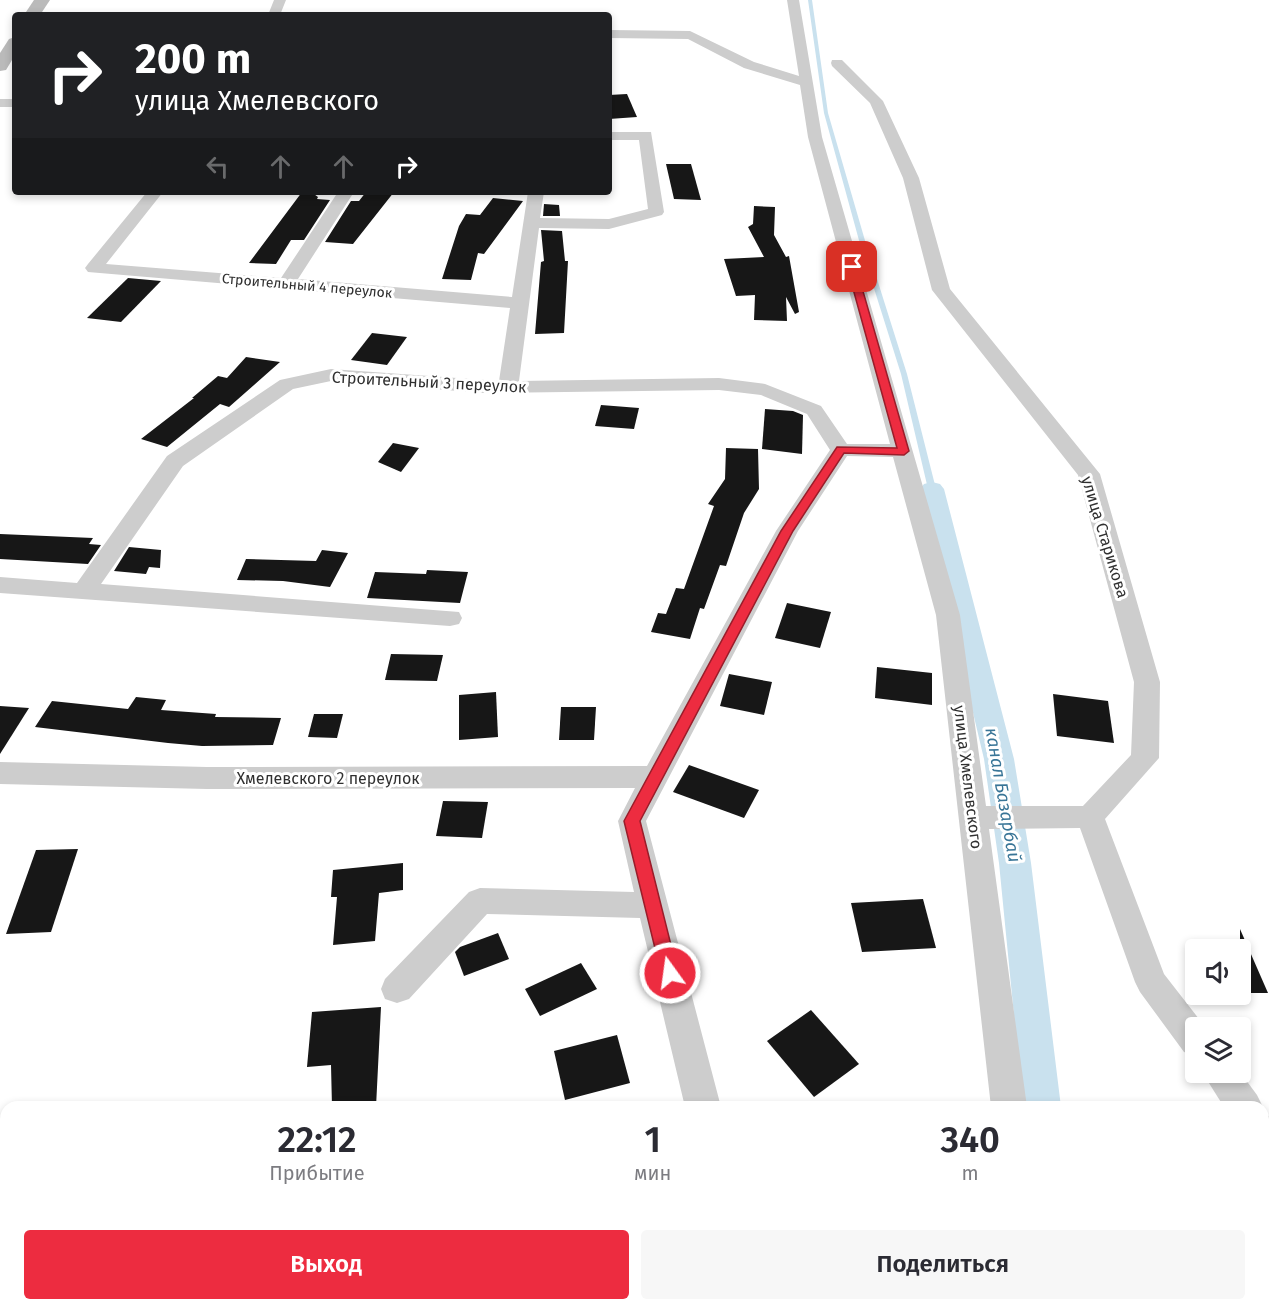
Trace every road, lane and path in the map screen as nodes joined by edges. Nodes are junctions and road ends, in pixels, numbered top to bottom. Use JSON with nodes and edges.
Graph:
{"nodes":[{"id":1,"x":793,"y":0,"type":"edge"},
{"id":2,"x":612,"y":34,"type":"edge"},
{"id":3,"x":12,"y":47,"type":"edge"},
{"id":4,"x":837,"y":63,"type":"dead end"},
{"id":5,"x":0,"y":66,"type":"edge"},
{"id":6,"x":806,"y":83,"type":"junction"},
{"id":7,"x":612,"y":136,"type":"edge"},
{"id":8,"x":153,"y":195,"type":"edge"},
{"id":9,"x":344,"y":195,"type":"edge"},
{"id":10,"x":536,"y":195,"type":"edge"},
{"id":11,"x":531,"y":223,"type":"junction"},
{"id":12,"x":286,"y":284,"type":"junction"},
{"id":13,"x":520,"y":303,"type":"junction"},
{"id":14,"x":508,"y":387,"type":"junction"},
{"id":15,"x":841,"y":450,"type":"junction"},
{"id":16,"x":904,"y":451,"type":"junction"},
{"id":17,"x":0,"y":585,"type":"edge"},
{"id":18,"x":84,"y":591,"type":"junction"},
{"id":19,"x":450,"y":618,"type":"dead end"},
{"id":20,"x":0,"y":773,"type":"edge"},
{"id":21,"x":656,"y":777,"type":"junction"},
{"id":22,"x":1082,"y":817,"type":"junction"},
{"id":23,"x":974,"y":818,"type":"junction"},
{"id":24,"x":653,"y":905,"type":"junction"},
{"id":25,"x":397,"y":988,"type":"dead end"},
{"id":26,"x":1185,"y":1027,"type":"edge"},
{"id":27,"x":1227,"y":1083,"type":"edge"},
{"id":28,"x":702,"y":1101,"type":"edge"},
{"id":29,"x":1008,"y":1101,"type":"edge"},
{"id":30,"x":1241,"y":1101,"type":"edge"}],
"edges":[{"from":1,"to":6,"type":"street","name":"улица Хмелевского"},
{"from":2,"to":6,"type":"street"},
{"from":3,"to":5,"type":"street"},
{"from":4,"to":22,"type":"street","name":"улица Старикова"},
{"from":6,"to":16,"type":"street","name":"улица Хмелевского"},
{"from":7,"to":11,"type":"street"},
{"from":8,"to":12,"type":"street","name":"Строительный 4 переулок"},
{"from":9,"to":12,"type":"street"},
{"from":10,"to":11,"type":"street"},
{"from":11,"to":13,"type":"street"},
{"from":12,"to":13,"type":"street","name":"Строительный 4 переулок"},
{"from":13,"to":14,"type":"street"},
{"from":14,"to":15,"type":"street","name":"Строительный 3 переулок"},
{"from":14,"to":18,"type":"street","name":"Строительный 3 переулок"},
{"from":15,"to":16,"type":"street"},
{"from":15,"to":21,"type":"street"},
{"from":16,"to":23,"type":"street","name":"улица Хмелевского"},
{"from":17,"to":18,"type":"street"},
{"from":18,"to":19,"type":"street"},
{"from":20,"to":21,"type":"street","name":"Хмелевского 2 переулок"},
{"from":21,"to":24,"type":"street"},
{"from":22,"to":23,"type":"street"},
{"from":22,"to":26,"type":"street"},
{"from":23,"to":29,"type":"street","name":"улица Хмелевского"},
{"from":24,"to":25,"type":"street"},
{"from":24,"to":28,"type":"street"},
{"from":27,"to":30,"type":"street"}]}
